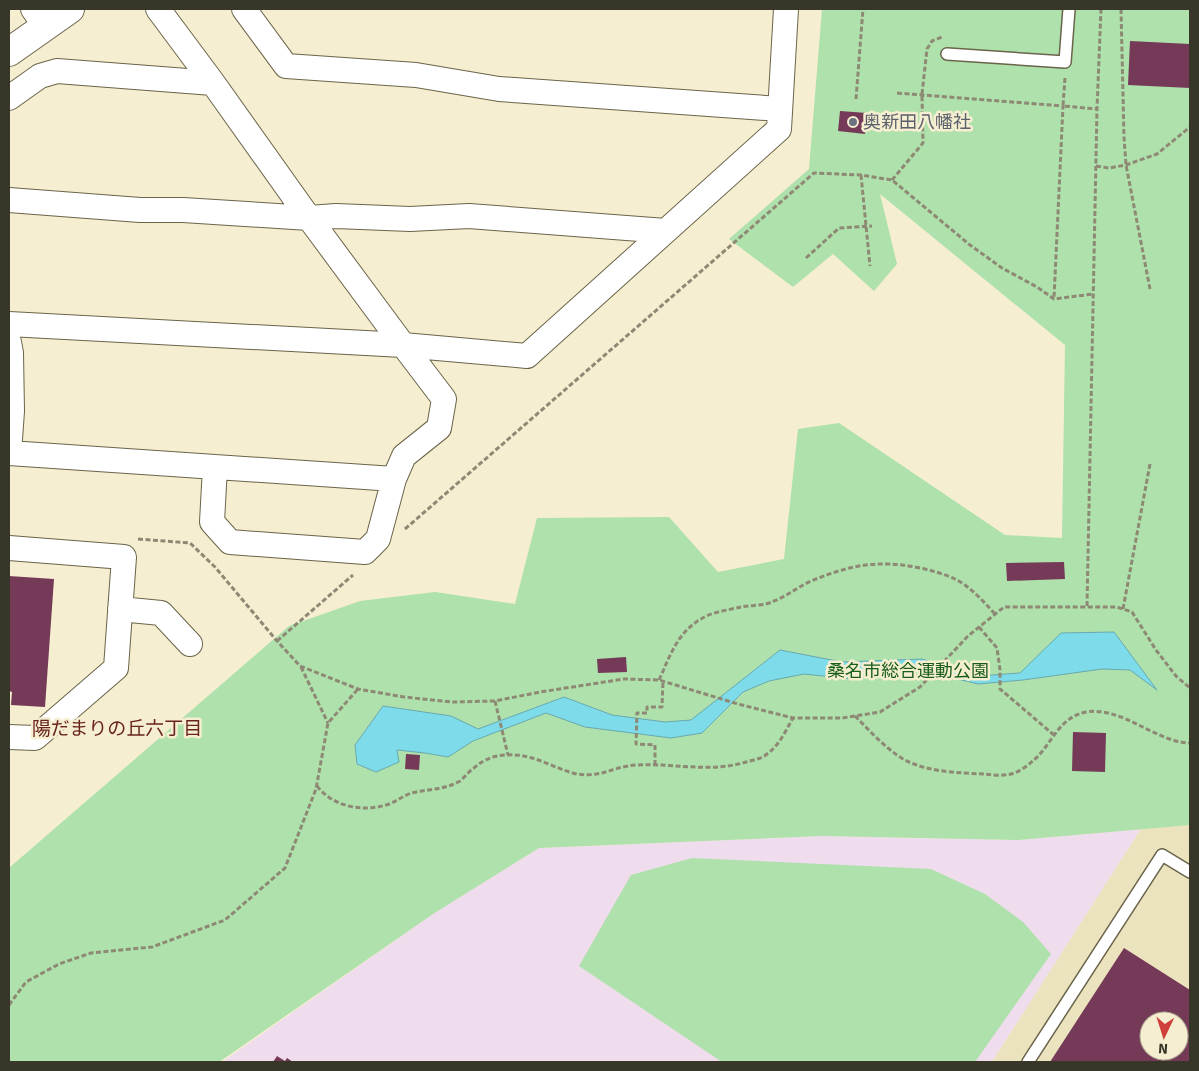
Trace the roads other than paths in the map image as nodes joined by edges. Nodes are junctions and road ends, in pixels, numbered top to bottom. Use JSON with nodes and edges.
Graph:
{"nodes":[{"id":1,"x":70,"y":9,"type":"edge"},
{"id":2,"x":158,"y":9,"type":"edge"},
{"id":3,"x":244,"y":9,"type":"edge"},
{"id":4,"x":786,"y":9,"type":"edge"},
{"id":5,"x":1069,"y":9,"type":"edge"},
{"id":6,"x":39,"y":17,"type":"edge"},
{"id":7,"x":9,"y":52,"type":"edge"},
{"id":8,"x":947,"y":54,"type":"dead end"},
{"id":9,"x":213,"y":83,"type":"junction"},
{"id":10,"x":9,"y":98,"type":"edge"},
{"id":11,"x":780,"y":109,"type":"junction"},
{"id":12,"x":9,"y":200,"type":"edge"},
{"id":13,"x":309,"y":218,"type":"junction"},
{"id":14,"x":666,"y":231,"type":"junction"},
{"id":15,"x":9,"y":324,"type":"edge"},
{"id":16,"x":9,"y":342,"type":"edge"},
{"id":17,"x":403,"y":345,"type":"junction"},
{"id":18,"x":9,"y":453,"type":"edge"},
{"id":19,"x":215,"y":466,"type":"junction"},
{"id":20,"x":394,"y":479,"type":"junction"},
{"id":21,"x":9,"y":548,"type":"edge"},
{"id":22,"x":120,"y":609,"type":"junction"},
{"id":23,"x":190,"y":644,"type":"dead end"},
{"id":24,"x":9,"y":737,"type":"edge"},
{"id":25,"x":1190,"y":872,"type":"edge"},
{"id":26,"x":1028,"y":1062,"type":"edge"}],
"edges":[{"from":1,"to":6,"type":"street"},
{"from":2,"to":9,"type":"street"},
{"from":3,"to":11,"type":"street"},
{"from":4,"to":11,"type":"street"},
{"from":5,"to":8,"type":"lane"},
{"from":6,"to":7,"type":"street"},
{"from":9,"to":10,"type":"street"},
{"from":9,"to":13,"type":"street"},
{"from":11,"to":14,"type":"street"},
{"from":12,"to":13,"type":"street"},
{"from":13,"to":14,"type":"street"},
{"from":13,"to":17,"type":"street"},
{"from":14,"to":17,"type":"street"},
{"from":15,"to":17,"type":"street"},
{"from":16,"to":18,"type":"street"},
{"from":17,"to":20,"type":"street"},
{"from":18,"to":19,"type":"street"},
{"from":19,"to":20,"type":"street"},
{"from":19,"to":20,"type":"street"},
{"from":21,"to":22,"type":"street"},
{"from":22,"to":23,"type":"street"},
{"from":22,"to":24,"type":"street"},
{"from":25,"to":26,"type":"lane"}]}
